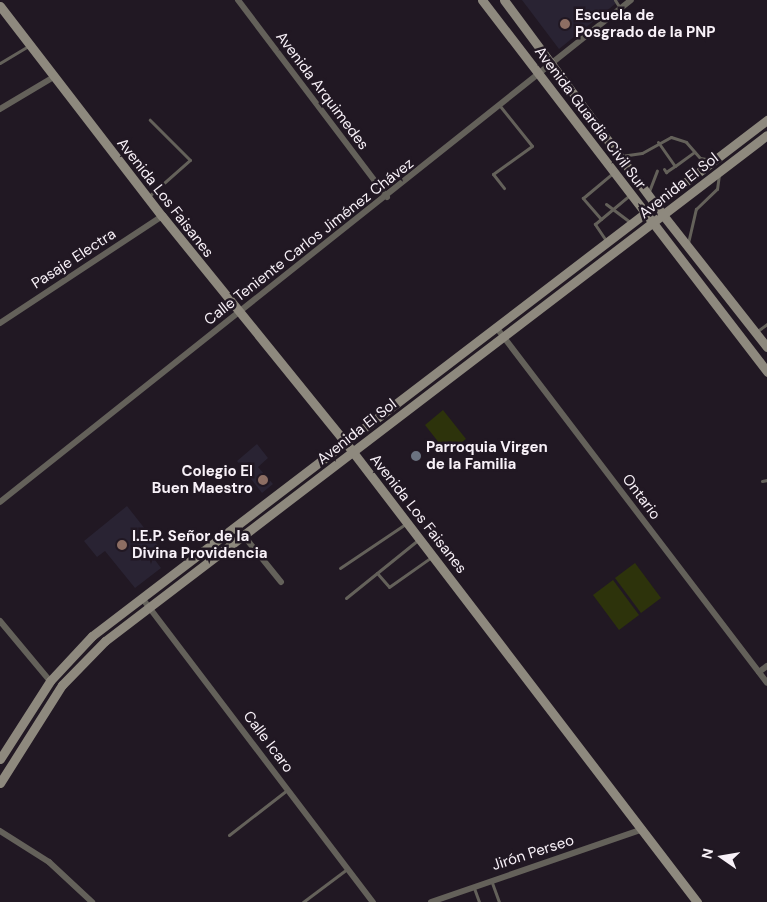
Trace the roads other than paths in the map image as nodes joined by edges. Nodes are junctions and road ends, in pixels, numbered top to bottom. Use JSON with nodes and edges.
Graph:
{"nodes":[{"id":1,"x":238,"y":0,"type":"edge"},
{"id":2,"x":482,"y":0,"type":"edge"},
{"id":3,"x":504,"y":0,"type":"edge"},
{"id":4,"x":614,"y":0,"type":"edge"},
{"id":5,"x":631,"y":0,"type":"edge"},
{"id":6,"x":0,"y":6,"type":"edge"},
{"id":7,"x":621,"y":8,"type":"junction"},
{"id":8,"x":29,"y":45,"type":"junction"},
{"id":9,"x":552,"y":63,"type":"junction"},
{"id":10,"x":0,"y":64,"type":"edge"},
{"id":11,"x":539,"y":73,"type":"junction"},
{"id":12,"x":52,"y":78,"type":"junction"},
{"id":13,"x":499,"y":106,"type":"junction"},
{"id":14,"x":0,"y":109,"type":"edge"},
{"id":15,"x":150,"y":120,"type":"dead end"},
{"id":16,"x":767,"y":120,"type":"edge"},
{"id":17,"x":767,"y":135,"type":"edge"},
{"id":18,"x":658,"y":142,"type":"junction"},
{"id":19,"x":694,"y":152,"type":"junction"},
{"id":20,"x":619,"y":156,"type":"junction"},
{"id":21,"x":715,"y":160,"type":"junction"},
{"id":22,"x":675,"y":166,"type":"junction"},
{"id":23,"x":664,"y":169,"type":"dead end"},
{"id":24,"x":657,"y":171,"type":"dead end"},
{"id":25,"x":720,"y":171,"type":"junction"},
{"id":26,"x":614,"y":172,"type":"junction"},
{"id":27,"x":504,"y":188,"type":"dead end"},
{"id":28,"x":631,"y":194,"type":"junction"},
{"id":29,"x":648,"y":194,"type":"junction"},
{"id":30,"x":147,"y":197,"type":"junction"},
{"id":31,"x":387,"y":197,"type":"junction"},
{"id":32,"x":606,"y":204,"type":"dead end"},
{"id":33,"x":657,"y":205,"type":"junction"},
{"id":34,"x":611,"y":210,"type":"junction"},
{"id":35,"x":646,"y":213,"type":"junction"},
{"id":36,"x":663,"y":215,"type":"junction"},
{"id":37,"x":162,"y":216,"type":"junction"},
{"id":38,"x":601,"y":219,"type":"junction"},
{"id":39,"x":633,"y":223,"type":"junction"},
{"id":40,"x":653,"y":223,"type":"junction"},
{"id":41,"x":604,"y":245,"type":"junction"},
{"id":42,"x":688,"y":246,"type":"junction"},
{"id":43,"x":607,"y":258,"type":"junction"},
{"id":44,"x":240,"y":313,"type":"junction"},
{"id":45,"x":0,"y":323,"type":"edge"},
{"id":46,"x":767,"y":324,"type":"edge"},
{"id":47,"x":496,"y":326,"type":"junction"},
{"id":48,"x":756,"y":333,"type":"junction"},
{"id":49,"x":504,"y":336,"type":"junction"},
{"id":50,"x":767,"y":347,"type":"edge"},
{"id":51,"x":767,"y":372,"type":"edge"},
{"id":52,"x":346,"y":443,"type":"junction"},
{"id":53,"x":353,"y":452,"type":"junction"},
{"id":54,"x":767,"y":480,"type":"edge"},
{"id":55,"x":762,"y":482,"type":"dead end"},
{"id":56,"x":0,"y":502,"type":"edge"},
{"id":57,"x":407,"y":523,"type":"junction"},
{"id":58,"x":244,"y":536,"type":"junction"},
{"id":59,"x":420,"y":539,"type":"junction"},
{"id":60,"x":433,"y":556,"type":"junction"},
{"id":61,"x":340,"y":568,"type":"dead end"},
{"id":62,"x":377,"y":573,"type":"junction"},
{"id":63,"x":281,"y":582,"type":"dead end"},
{"id":64,"x":142,"y":598,"type":"junction"},
{"id":65,"x":346,"y":598,"type":"dead end"},
{"id":66,"x":149,"y":607,"type":"junction"},
{"id":67,"x":0,"y":621,"type":"edge"},
{"id":68,"x":767,"y":666,"type":"edge"},
{"id":69,"x":759,"y":672,"type":"junction"},
{"id":70,"x":50,"y":680,"type":"junction"},
{"id":71,"x":767,"y":683,"type":"edge"},
{"id":72,"x":0,"y":759,"type":"edge"},
{"id":73,"x":0,"y":783,"type":"edge"},
{"id":74,"x":288,"y":789,"type":"junction"},
{"id":75,"x":643,"y":829,"type":"junction"},
{"id":76,"x":0,"y":832,"type":"edge"},
{"id":77,"x":229,"y":834,"type":"dead end"},
{"id":78,"x":348,"y":868,"type":"junction"},
{"id":79,"x":490,"y":880,"type":"junction"},
{"id":80,"x":473,"y":885,"type":"junction"},
{"id":81,"x":92,"y":902,"type":"edge"},
{"id":82,"x":303,"y":902,"type":"edge"},
{"id":83,"x":374,"y":902,"type":"edge"},
{"id":84,"x":431,"y":902,"type":"edge"},
{"id":85,"x":479,"y":902,"type":"edge"},
{"id":86,"x":499,"y":902,"type":"edge"},
{"id":87,"x":697,"y":902,"type":"edge"}],
"edges":[{"from":1,"to":31,"type":"street","name":"Avenida Arquimedes"},
{"from":2,"to":11,"type":"main road","name":"Avenida Guardia Civil Sur"},
{"from":3,"to":9,"type":"main road","name":"Avenida Guardia Civil Sur"},
{"from":4,"to":7,"type":"lane"},
{"from":5,"to":7,"type":"street","name":"Calle Teniente Carlos Jiménez Chávez"},
{"from":6,"to":8,"type":"main road","name":"Avenida Los Faisanes"},
{"from":7,"to":9,"type":"street","name":"Calle Teniente Carlos Jiménez Chávez"},
{"from":8,"to":10,"type":"lane"},
{"from":8,"to":12,"type":"main road","name":"Avenida Los Faisanes"},
{"from":9,"to":11,"type":"street","name":"Calle Teniente Carlos Jiménez Chávez"},
{"from":9,"to":20,"type":"main road","name":"Avenida Guardia Civil Sur"},
{"from":11,"to":13,"type":"street","name":"Calle Teniente Carlos Jiménez Chávez"},
{"from":11,"to":26,"type":"main road","name":"Avenida Guardia Civil Sur"},
{"from":12,"to":14,"type":"street"},
{"from":12,"to":30,"type":"main road","name":"Avenida Los Faisanes"},
{"from":13,"to":27,"type":"lane"},
{"from":13,"to":31,"type":"street","name":"Calle Teniente Carlos Jiménez Chávez"},
{"from":15,"to":30,"type":"lane"},
{"from":16,"to":21,"type":"main road","name":"Avenida El Sol"},
{"from":17,"to":25,"type":"main road","name":"Avenida El Sol"},
{"from":18,"to":19,"type":"lane"},
{"from":18,"to":20,"type":"lane"},
{"from":18,"to":22,"type":"lane"},
{"from":19,"to":21,"type":"lane"},
{"from":19,"to":22,"type":"lane"},
{"from":20,"to":29,"type":"main road","name":"Avenida Guardia Civil Sur"},
{"from":21,"to":33,"type":"main road","name":"Avenida El Sol"},
{"from":22,"to":23,"type":"lane"},
{"from":24,"to":29,"type":"lane"},
{"from":25,"to":36,"type":"main road","name":"Avenida El Sol"},
{"from":25,"to":42,"type":"lane"},
{"from":26,"to":28,"type":"main road","name":"Avenida Guardia Civil Sur"},
{"from":26,"to":38,"type":"lane"},
{"from":28,"to":34,"type":"lane"},
{"from":28,"to":35,"type":"main road","name":"Avenida Guardia Civil Sur"},
{"from":29,"to":33,"type":"main road","name":"Avenida Guardia Civil Sur"},
{"from":30,"to":37,"type":"main road","name":"Avenida Los Faisanes"},
{"from":31,"to":44,"type":"street","name":"Calle Teniente Carlos Jiménez Chávez"},
{"from":32,"to":34,"type":"lane"},
{"from":33,"to":35,"type":"main road","name":"Avenida El Sol"},
{"from":33,"to":36,"type":"main road","name":"Avenida Guardia Civil Sur"},
{"from":34,"to":38,"type":"lane"},
{"from":34,"to":39,"type":"lane"},
{"from":35,"to":39,"type":"main road","name":"Avenida El Sol"},
{"from":35,"to":40,"type":"main road","name":"Avenida Guardia Civil Sur"},
{"from":36,"to":40,"type":"main road","name":"Avenida El Sol"},
{"from":36,"to":42,"type":"main road","name":"Avenida Guardia Civil Sur"},
{"from":37,"to":44,"type":"main road","name":"Avenida Los Faisanes"},
{"from":37,"to":45,"type":"street","name":"Pasaje Electra"},
{"from":38,"to":41,"type":"lane"},
{"from":39,"to":41,"type":"main road","name":"Avenida El Sol"},
{"from":40,"to":43,"type":"main road","name":"Avenida El Sol"},
{"from":40,"to":51,"type":"main road","name":"Avenida Guardia Civil Sur"},
{"from":41,"to":43,"type":"main road"},
{"from":41,"to":47,"type":"main road","name":"Avenida El Sol"},
{"from":42,"to":48,"type":"main road","name":"Avenida Guardia Civil Sur"},
{"from":43,"to":49,"type":"main road","name":"Avenida El Sol"},
{"from":44,"to":52,"type":"main road","name":"Avenida Los Faisanes"},
{"from":44,"to":56,"type":"street","name":"Calle Teniente Carlos Jiménez Chávez"},
{"from":46,"to":48,"type":"lane"},
{"from":47,"to":49,"type":"street","name":"Ontario"},
{"from":47,"to":52,"type":"main road","name":"Avenida El Sol"},
{"from":48,"to":50,"type":"main road","name":"Avenida Guardia Civil Sur"},
{"from":49,"to":53,"type":"main road","name":"Avenida El Sol"},
{"from":49,"to":69,"type":"street","name":"Ontario"},
{"from":52,"to":53,"type":"main road","name":"Avenida Los Faisanes"},
{"from":52,"to":64,"type":"main road","name":"Avenida El Sol"},
{"from":53,"to":57,"type":"main road","name":"Avenida Los Faisanes"},
{"from":53,"to":58,"type":"main road","name":"Avenida El Sol"},
{"from":54,"to":55,"type":"lane"},
{"from":57,"to":59,"type":"main road","name":"Avenida Los Faisanes"},
{"from":57,"to":61,"type":"lane"},
{"from":58,"to":63,"type":"street"},
{"from":58,"to":66,"type":"main road","name":"Avenida El Sol"},
{"from":59,"to":60,"type":"main road","name":"Avenida Los Faisanes"},
{"from":59,"to":62,"type":"lane"},
{"from":60,"to":62,"type":"lane"},
{"from":60,"to":75,"type":"main road","name":"Avenida Los Faisanes"},
{"from":62,"to":65,"type":"lane"},
{"from":64,"to":66,"type":"street","name":"Calle Icaro"},
{"from":64,"to":70,"type":"main road","name":"Avenida El Sol"},
{"from":66,"to":73,"type":"main road","name":"Avenida El Sol"},
{"from":66,"to":74,"type":"street","name":"Calle Icaro"},
{"from":67,"to":70,"type":"street"},
{"from":68,"to":69,"type":"street"},
{"from":69,"to":71,"type":"street","name":"Ontario"},
{"from":70,"to":72,"type":"main road","name":"Avenida El Sol"},
{"from":74,"to":77,"type":"lane"},
{"from":74,"to":78,"type":"street","name":"Calle Icaro"},
{"from":75,"to":79,"type":"street","name":"Jirón Perseo"},
{"from":75,"to":87,"type":"main road","name":"Avenida Los Faisanes"},
{"from":76,"to":81,"type":"street"},
{"from":78,"to":82,"type":"lane"},
{"from":78,"to":83,"type":"street","name":"Calle Icaro"},
{"from":79,"to":80,"type":"street","name":"Jirón Perseo"},
{"from":79,"to":86,"type":"lane"},
{"from":80,"to":84,"type":"street","name":"Jirón Perseo"},
{"from":80,"to":85,"type":"lane"}]}
